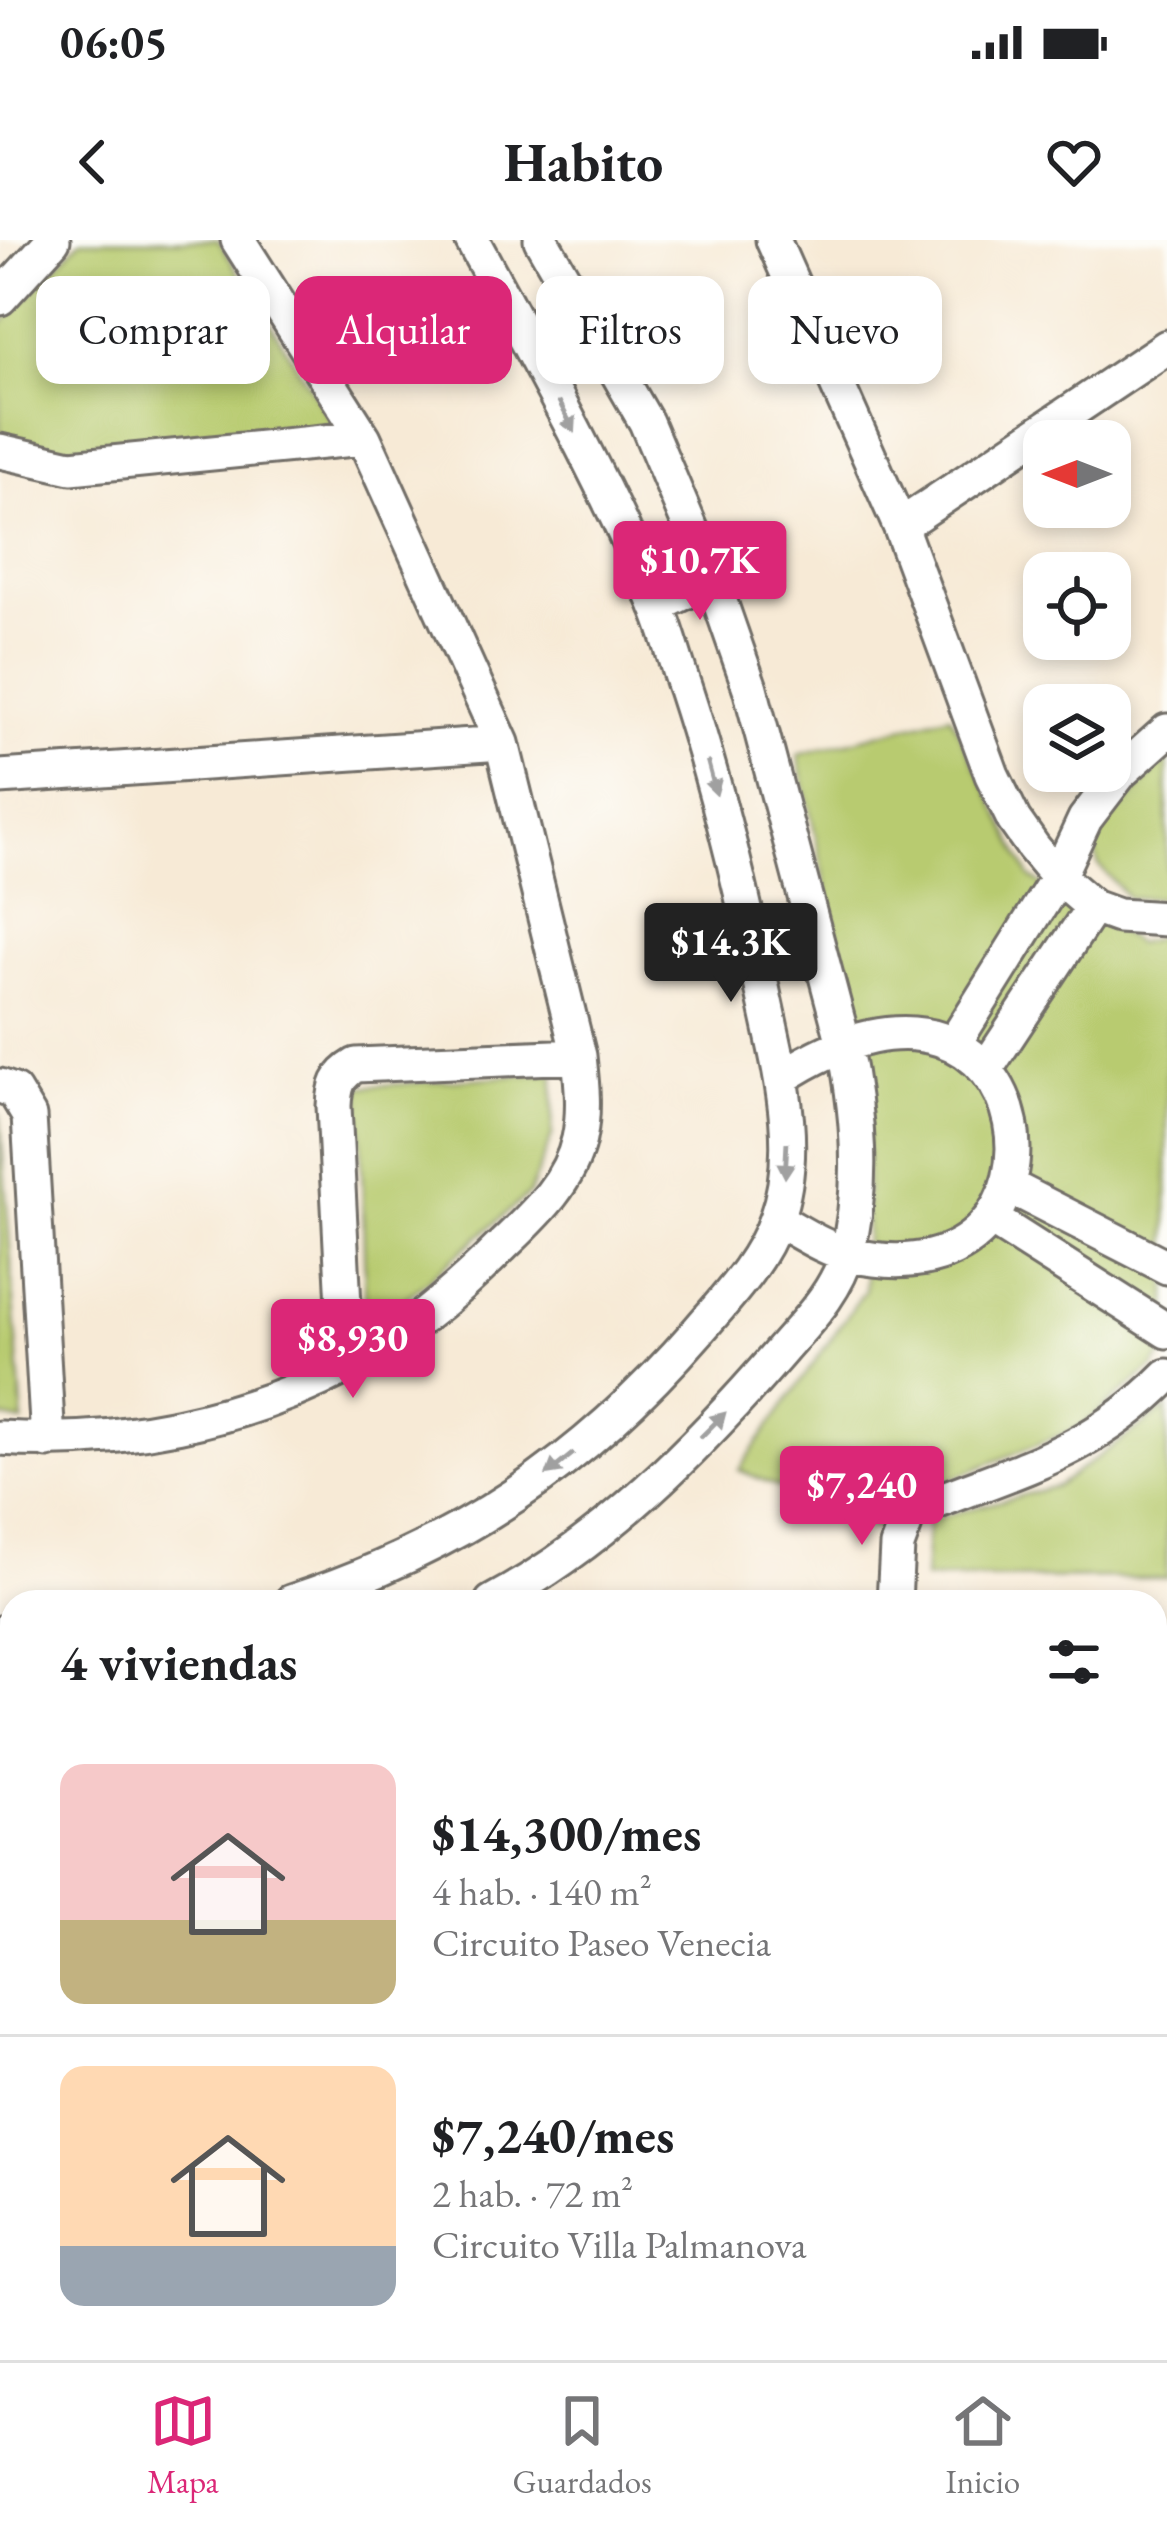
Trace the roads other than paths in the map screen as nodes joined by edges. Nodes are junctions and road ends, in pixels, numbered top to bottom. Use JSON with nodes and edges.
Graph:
{"nodes":[{"id":1,"x":53,"y":240,"type":"edge"},
{"id":2,"x":238,"y":240,"type":"edge"},
{"id":3,"x":472,"y":240,"type":"edge"},
{"id":4,"x":541,"y":240,"type":"edge"},
{"id":5,"x":772,"y":240,"type":"edge"},
{"id":6,"x":0,"y":298,"type":"edge"},
{"id":7,"x":1167,"y":347,"type":"edge"},
{"id":8,"x":364,"y":438,"type":"junction"},
{"id":9,"x":0,"y":451,"type":"edge"},
{"id":10,"x":901,"y":526,"type":"junction"},
{"id":11,"x":712,"y":578,"type":"junction"},
{"id":12,"x":657,"y":606,"type":"junction"},
{"id":13,"x":1167,"y":730,"type":"edge"},
{"id":14,"x":502,"y":743,"type":"junction"},
{"id":15,"x":0,"y":777,"type":"edge"},
{"id":16,"x":1058,"y":877,"type":"junction"},
{"id":17,"x":1093,"y":908,"type":"junction"},
{"id":18,"x":1167,"y":919,"type":"edge"},
{"id":19,"x":955,"y":1042,"type":"junction"},
{"id":20,"x":844,"y":1044,"type":"junction"},
{"id":21,"x":579,"y":1056,"type":"junction"},
{"id":22,"x":986,"y":1069,"type":"junction"},
{"id":23,"x":781,"y":1078,"type":"junction"},
{"id":24,"x":0,"y":1086,"type":"edge"},
{"id":25,"x":1009,"y":1186,"type":"junction"},
{"id":26,"x":776,"y":1220,"type":"junction"},
{"id":27,"x":993,"y":1220,"type":"junction"},
{"id":28,"x":847,"y":1254,"type":"junction"},
{"id":29,"x":1167,"y":1267,"type":"edge"},
{"id":30,"x":1167,"y":1331,"type":"edge"},
{"id":31,"x":347,"y":1366,"type":"junction"},
{"id":32,"x":1167,"y":1376,"type":"edge"},
{"id":33,"x":0,"y":1438,"type":"edge"},
{"id":34,"x":47,"y":1441,"type":"junction"},
{"id":35,"x":327,"y":1590,"type":"edge"},
{"id":36,"x":511,"y":1590,"type":"edge"},
{"id":37,"x":895,"y":1590,"type":"edge"}],
"edges":[{"from":1,"to":6,"type":"street"},
{"from":2,"to":8,"type":"street"},
{"from":3,"to":12,"type":"street","one_way":true},
{"from":4,"to":11,"type":"street"},
{"from":5,"to":10,"type":"street"},
{"from":7,"to":10,"type":"street"},
{"from":8,"to":9,"type":"street"},
{"from":8,"to":14,"type":"street"},
{"from":10,"to":16,"type":"street"},
{"from":11,"to":12,"type":"street"},
{"from":11,"to":20,"type":"street"},
{"from":12,"to":23,"type":"street","one_way":true},
{"from":13,"to":16,"type":"street"},
{"from":14,"to":15,"type":"street"},
{"from":14,"to":21,"type":"street"},
{"from":16,"to":17,"type":"street"},
{"from":16,"to":19,"type":"street"},
{"from":17,"to":18,"type":"street"},
{"from":17,"to":22,"type":"street"},
{"from":19,"to":20,"type":"street"},
{"from":19,"to":22,"type":"street"},
{"from":20,"to":23,"type":"street"},
{"from":20,"to":28,"type":"street"},
{"from":21,"to":31,"type":"street"},
{"from":21,"to":31,"type":"street"},
{"from":22,"to":25,"type":"street"},
{"from":23,"to":26,"type":"street","one_way":true},
{"from":24,"to":34,"type":"street"},
{"from":25,"to":27,"type":"street"},
{"from":25,"to":29,"type":"street"},
{"from":26,"to":28,"type":"street"},
{"from":26,"to":35,"type":"street","one_way":true},
{"from":27,"to":28,"type":"street"},
{"from":27,"to":30,"type":"street"},
{"from":36,"to":28,"type":"street","one_way":true},
{"from":31,"to":34,"type":"street"},
{"from":32,"to":37,"type":"street"},
{"from":33,"to":34,"type":"street"}]}
